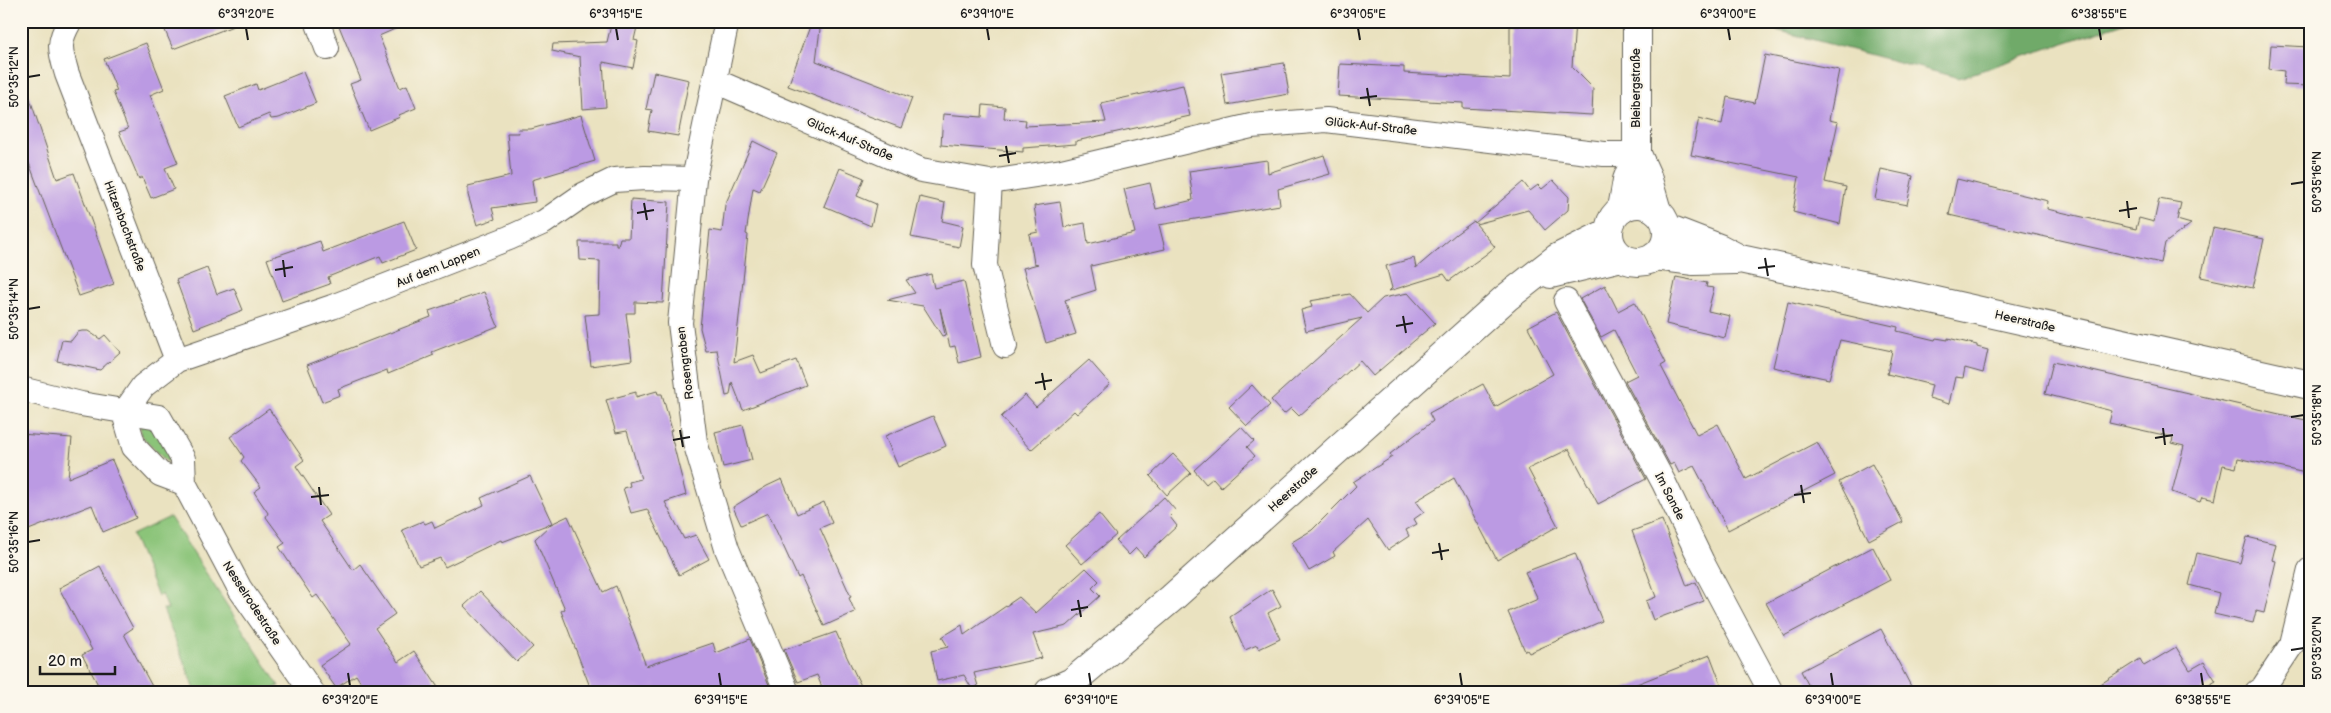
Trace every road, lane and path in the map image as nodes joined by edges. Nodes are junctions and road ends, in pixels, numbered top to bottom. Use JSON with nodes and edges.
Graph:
{"nodes":[{"id":1,"x":70,"y":21,"type":"edge"},
{"id":2,"x":317,"y":21,"type":"edge"},
{"id":3,"x":726,"y":21,"type":"edge"},
{"id":4,"x":1636,"y":21,"type":"edge"},
{"id":5,"x":327,"y":48,"type":"dead end"},
{"id":6,"x":715,"y":81,"type":"junction"},
{"id":7,"x":1637,"y":154,"type":"junction"},
{"id":8,"x":694,"y":179,"type":"junction"},
{"id":9,"x":990,"y":182,"type":"junction"},
{"id":10,"x":1622,"y":208,"type":"junction"},
{"id":11,"x":1662,"y":220,"type":"junction"},
{"id":12,"x":1609,"y":232,"type":"junction"},
{"id":13,"x":1655,"y":256,"type":"junction"},
{"id":14,"x":1622,"y":257,"type":"junction"},
{"id":15,"x":1740,"y":259,"type":"junction"},
{"id":16,"x":1532,"y":279,"type":"junction"},
{"id":17,"x":1566,"y":301,"type":"dead end"},
{"id":18,"x":1006,"y":346,"type":"dead end"},
{"id":19,"x":177,"y":360,"type":"junction"},
{"id":20,"x":2310,"y":386,"type":"edge"},
{"id":21,"x":21,"y":389,"type":"edge"},
{"id":22,"x":124,"y":413,"type":"junction"},
{"id":23,"x":184,"y":483,"type":"junction"},
{"id":24,"x":2310,"y":570,"type":"edge"},
{"id":25,"x":312,"y":692,"type":"edge"},
{"id":26,"x":786,"y":692,"type":"edge"},
{"id":27,"x":1049,"y":692,"type":"edge"},
{"id":28,"x":1771,"y":692,"type":"edge"},
{"id":29,"x":2258,"y":692,"type":"edge"}],
"edges":[{"from":1,"to":19,"type":"street","name":"Hitzenbachstraße"},
{"from":2,"to":5,"type":"street"},
{"from":3,"to":6,"type":"street","name":"Rosengraben"},
{"from":4,"to":7,"type":"main road","name":"Bleibergstraße"},
{"from":6,"to":8,"type":"street","name":"Rosengraben"},
{"from":6,"to":9,"type":"street","name":"Glück-Auf-Straße"},
{"from":7,"to":9,"type":"street","name":"Glück-Auf-Straße"},
{"from":7,"to":10,"type":"main road","name":"Bleibergstraße"},
{"from":7,"to":11,"type":"main road","name":"Bleibergstraße"},
{"from":8,"to":19,"type":"street","name":"Auf dem Lappen"},
{"from":8,"to":26,"type":"street","name":"Rosengraben"},
{"from":9,"to":18,"type":"street"},
{"from":10,"to":11,"type":"main road"},
{"from":10,"to":12,"type":"main road"},
{"from":11,"to":13,"type":"main road"},
{"from":11,"to":15,"type":"main road","name":"Heerstraße"},
{"from":12,"to":14,"type":"main road"},
{"from":12,"to":16,"type":"main road","name":"Heerstraße"},
{"from":13,"to":14,"type":"main road"},
{"from":13,"to":15,"type":"main road","name":"Heerstraße"},
{"from":14,"to":16,"type":"main road","name":"Heerstraße"},
{"from":15,"to":20,"type":"main road","name":"Heerstraße"},
{"from":16,"to":27,"type":"main road","name":"Heerstraße"},
{"from":17,"to":28,"type":"street","name":"Im Sande"},
{"from":19,"to":22,"type":"street"},
{"from":21,"to":22,"type":"street","name":"Nesselrodestraße"},
{"from":22,"to":23,"type":"street"},
{"from":22,"to":23,"type":"street","name":"Nesselrodestraße"},
{"from":23,"to":25,"type":"street","name":"Nesselrodestraße"},
{"from":24,"to":29,"type":"street"}]}
